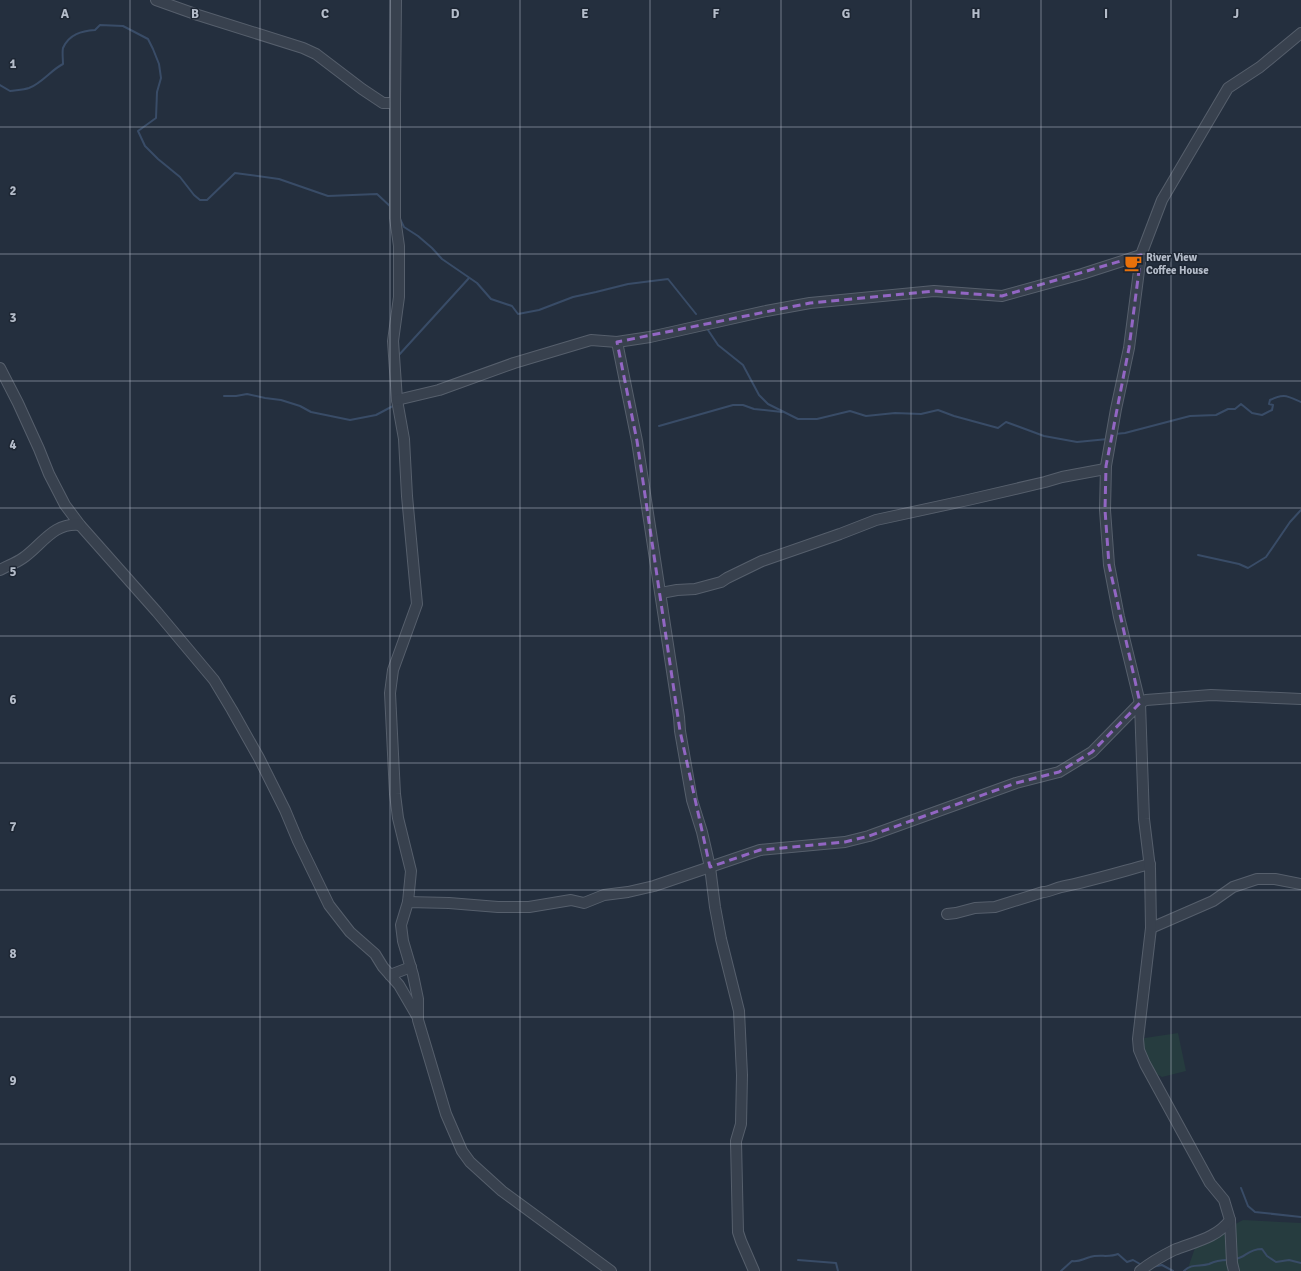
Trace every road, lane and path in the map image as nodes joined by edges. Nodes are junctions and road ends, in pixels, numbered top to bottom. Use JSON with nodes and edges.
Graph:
{"nodes":[{"id":1,"x":156,"y":0,"type":"edge"},
{"id":2,"x":396,"y":0,"type":"edge"},
{"id":3,"x":1301,"y":33,"type":"edge"},
{"id":4,"x":395,"y":103,"type":"junction"},
{"id":5,"x":1141,"y":255,"type":"junction"},
{"id":6,"x":617,"y":342,"type":"junction"},
{"id":7,"x":0,"y":368,"type":"edge"},
{"id":8,"x":397,"y":400,"type":"junction"},
{"id":9,"x":1106,"y":469,"type":"junction"},
{"id":10,"x":80,"y":525,"type":"junction"},
{"id":11,"x":0,"y":570,"type":"edge"},
{"id":12,"x":661,"y":593,"type":"junction"},
{"id":13,"x":1301,"y":699,"type":"edge"},
{"id":14,"x":1140,"y":703,"type":"junction"},
{"id":15,"x":1150,"y":864,"type":"junction"},
{"id":16,"x":710,"y":867,"type":"junction"},
{"id":17,"x":1301,"y":884,"type":"edge"},
{"id":18,"x":408,"y":902,"type":"junction"},
{"id":19,"x":947,"y":914,"type":"dead end"},
{"id":20,"x":1151,"y":928,"type":"junction"},
{"id":21,"x":411,"y":967,"type":"junction"},
{"id":22,"x":390,"y":975,"type":"junction"},
{"id":23,"x":418,"y":1020,"type":"junction"},
{"id":24,"x":1230,"y":1220,"type":"junction"},
{"id":25,"x":1233,"y":1264,"type":"edge"},
{"id":26,"x":611,"y":1271,"type":"edge"},
{"id":27,"x":754,"y":1271,"type":"edge"},
{"id":28,"x":1140,"y":1271,"type":"edge"}],
"edges":[{"from":1,"to":4,"type":"street"},
{"from":2,"to":4,"type":"street"},
{"from":3,"to":5,"type":"street"},
{"from":4,"to":8,"type":"street"},
{"from":5,"to":6,"type":"street"},
{"from":5,"to":9,"type":"street"},
{"from":6,"to":8,"type":"street"},
{"from":6,"to":12,"type":"street"},
{"from":7,"to":10,"type":"street"},
{"from":8,"to":18,"type":"street"},
{"from":9,"to":12,"type":"street"},
{"from":9,"to":14,"type":"street"},
{"from":10,"to":11,"type":"street"},
{"from":10,"to":22,"type":"street"},
{"from":12,"to":16,"type":"street"},
{"from":13,"to":14,"type":"street"},
{"from":14,"to":15,"type":"street"},
{"from":14,"to":16,"type":"street"},
{"from":15,"to":19,"type":"street"},
{"from":15,"to":20,"type":"street"},
{"from":16,"to":18,"type":"street"},
{"from":16,"to":27,"type":"street"},
{"from":17,"to":20,"type":"street"},
{"from":18,"to":21,"type":"street"},
{"from":20,"to":24,"type":"street"},
{"from":21,"to":22,"type":"street"},
{"from":21,"to":23,"type":"street"},
{"from":22,"to":23,"type":"street"},
{"from":23,"to":26,"type":"street"},
{"from":24,"to":25,"type":"street"},
{"from":24,"to":28,"type":"street"}]}
